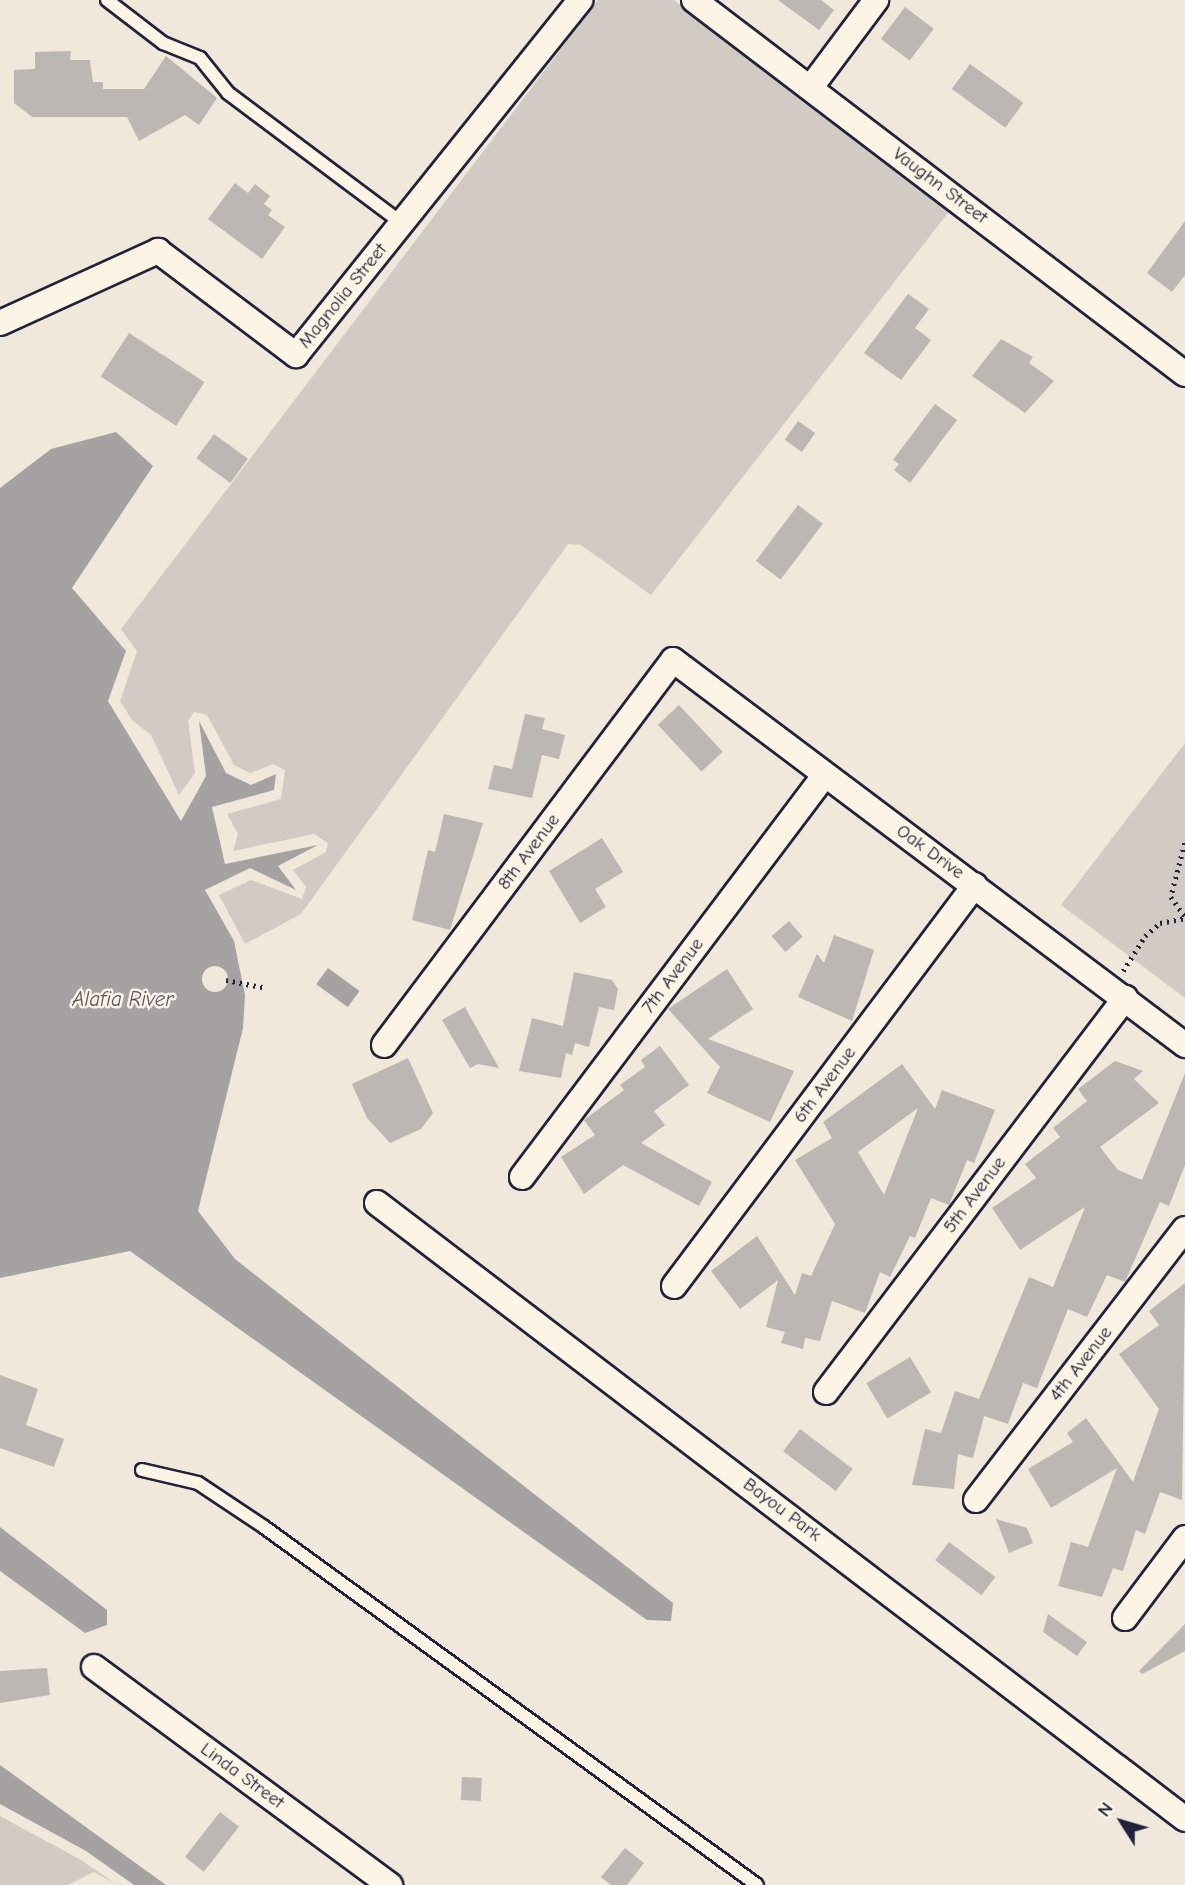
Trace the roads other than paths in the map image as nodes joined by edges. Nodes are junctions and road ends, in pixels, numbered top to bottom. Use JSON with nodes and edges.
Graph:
{"nodes":[{"id":1,"x":107,"y":0,"type":"edge"},
{"id":2,"x":580,"y":0,"type":"edge"},
{"id":3,"x":694,"y":0,"type":"edge"},
{"id":4,"x":876,"y":0,"type":"edge"},
{"id":5,"x":811,"y":87,"type":"junction"},
{"id":6,"x":402,"y":223,"type":"junction"},
{"id":7,"x":0,"y":323,"type":"edge"},
{"id":8,"x":1185,"y":374,"type":"edge"},
{"id":9,"x":673,"y":660,"type":"joint"},
{"id":10,"x":824,"y":776,"type":"junction"},
{"id":11,"x":975,"y":885,"type":"junction"},
{"id":12,"x":1118,"y":993,"type":"junction"},
{"id":13,"x":384,"y":1045,"type":"dead end"},
{"id":14,"x":1185,"y":1045,"type":"edge"},
{"id":15,"x":522,"y":1177,"type":"dead end"},
{"id":16,"x":377,"y":1203,"type":"dead end"},
{"id":17,"x":1185,"y":1229,"type":"edge"},
{"id":18,"x":674,"y":1286,"type":"dead end"},
{"id":19,"x":826,"y":1392,"type":"dead end"},
{"id":20,"x":142,"y":1470,"type":"dead end"},
{"id":21,"x":976,"y":1500,"type":"dead end"},
{"id":22,"x":1185,"y":1538,"type":"edge"},
{"id":23,"x":1125,"y":1618,"type":"dead end"},
{"id":24,"x":94,"y":1667,"type":"dead end"},
{"id":25,"x":1185,"y":1819,"type":"edge"},
{"id":26,"x":390,"y":1885,"type":"edge"},
{"id":27,"x":757,"y":1885,"type":"edge"}],
"edges":[{"from":1,"to":6,"type":"lane"},
{"from":2,"to":6,"type":"street","name":"Magnolia Street"},
{"from":3,"to":5,"type":"street","name":"Vaughn Street"},
{"from":4,"to":5,"type":"street"},
{"from":5,"to":8,"type":"street","name":"Vaughn Street"},
{"from":6,"to":7,"type":"street","name":"Magnolia Street"},
{"from":9,"to":10,"type":"street","name":"Oak Drive"},
{"from":9,"to":13,"type":"street","name":"8th Avenue"},
{"from":10,"to":11,"type":"street","name":"Oak Drive"},
{"from":10,"to":15,"type":"street","name":"7th Avenue"},
{"from":11,"to":12,"type":"street","name":"Oak Drive"},
{"from":11,"to":18,"type":"street","name":"6th Avenue"},
{"from":12,"to":14,"type":"street","name":"Oak Drive"},
{"from":12,"to":19,"type":"street","name":"5th Avenue"},
{"from":16,"to":25,"type":"street","name":"Bayou Park"},
{"from":17,"to":21,"type":"street","name":"4th Avenue"},
{"from":20,"to":27,"type":"lane"},
{"from":22,"to":23,"type":"street"},
{"from":24,"to":26,"type":"street","name":"Linda Street"}]}
